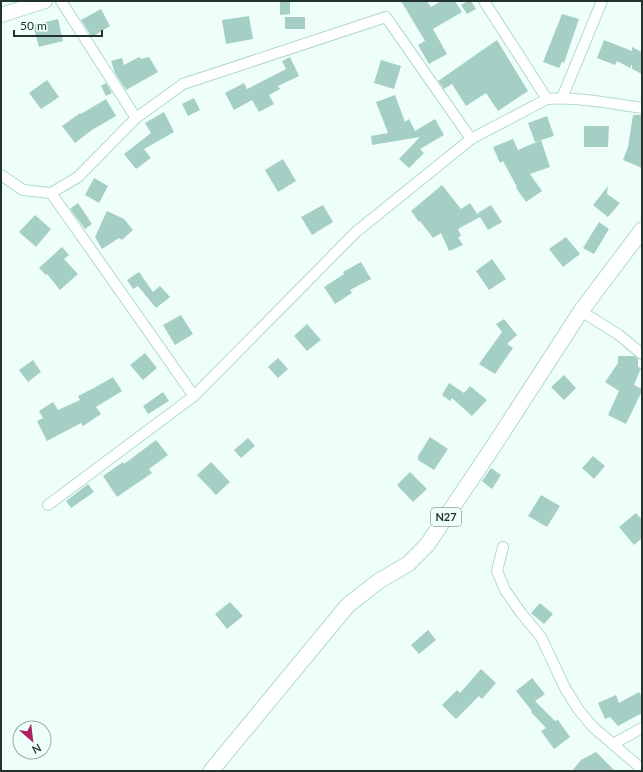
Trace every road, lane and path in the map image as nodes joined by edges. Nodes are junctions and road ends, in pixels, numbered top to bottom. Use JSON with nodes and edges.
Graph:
{"nodes":[{"id":1,"x":45,"y":1,"type":"edge"},
{"id":2,"x":61,"y":1,"type":"edge"},
{"id":3,"x":484,"y":1,"type":"edge"},
{"id":4,"x":602,"y":1,"type":"edge"},
{"id":5,"x":1,"y":15,"type":"edge"},
{"id":6,"x":562,"y":98,"type":"junction"},
{"id":7,"x":547,"y":99,"type":"junction"},
{"id":8,"x":642,"y":108,"type":"edge"},
{"id":9,"x":136,"y":118,"type":"junction"},
{"id":10,"x":471,"y":139,"type":"junction"},
{"id":11,"x":1,"y":175,"type":"edge"},
{"id":12,"x":51,"y":193,"type":"junction"},
{"id":13,"x":641,"y":233,"type":"edge"},
{"id":14,"x":581,"y":311,"type":"junction"},
{"id":15,"x":642,"y":354,"type":"edge"},
{"id":16,"x":194,"y":396,"type":"junction"},
{"id":17,"x":48,"y":505,"type":"dead end"},
{"id":18,"x":502,"y":547,"type":"dead end"},
{"id":19,"x":642,"y":728,"type":"edge"},
{"id":20,"x":613,"y":744,"type":"junction"},
{"id":21,"x":642,"y":769,"type":"edge"},
{"id":22,"x":211,"y":771,"type":"edge"}],
"edges":[{"from":1,"to":5,"type":"street"},
{"from":2,"to":9,"type":"street"},
{"from":3,"to":7,"type":"street"},
{"from":4,"to":6,"type":"street"},
{"from":6,"to":7,"type":"street"},
{"from":6,"to":8,"type":"street"},
{"from":7,"to":10,"type":"street"},
{"from":9,"to":10,"type":"street"},
{"from":9,"to":12,"type":"street"},
{"from":10,"to":16,"type":"street"},
{"from":11,"to":12,"type":"street"},
{"from":12,"to":16,"type":"street"},
{"from":13,"to":14,"type":"main road","number":"N27"},
{"from":14,"to":15,"type":"street"},
{"from":14,"to":22,"type":"main road","number":"N27"},
{"from":16,"to":17,"type":"street"},
{"from":18,"to":20,"type":"street"},
{"from":19,"to":20,"type":"street"},
{"from":20,"to":21,"type":"street"}]}
